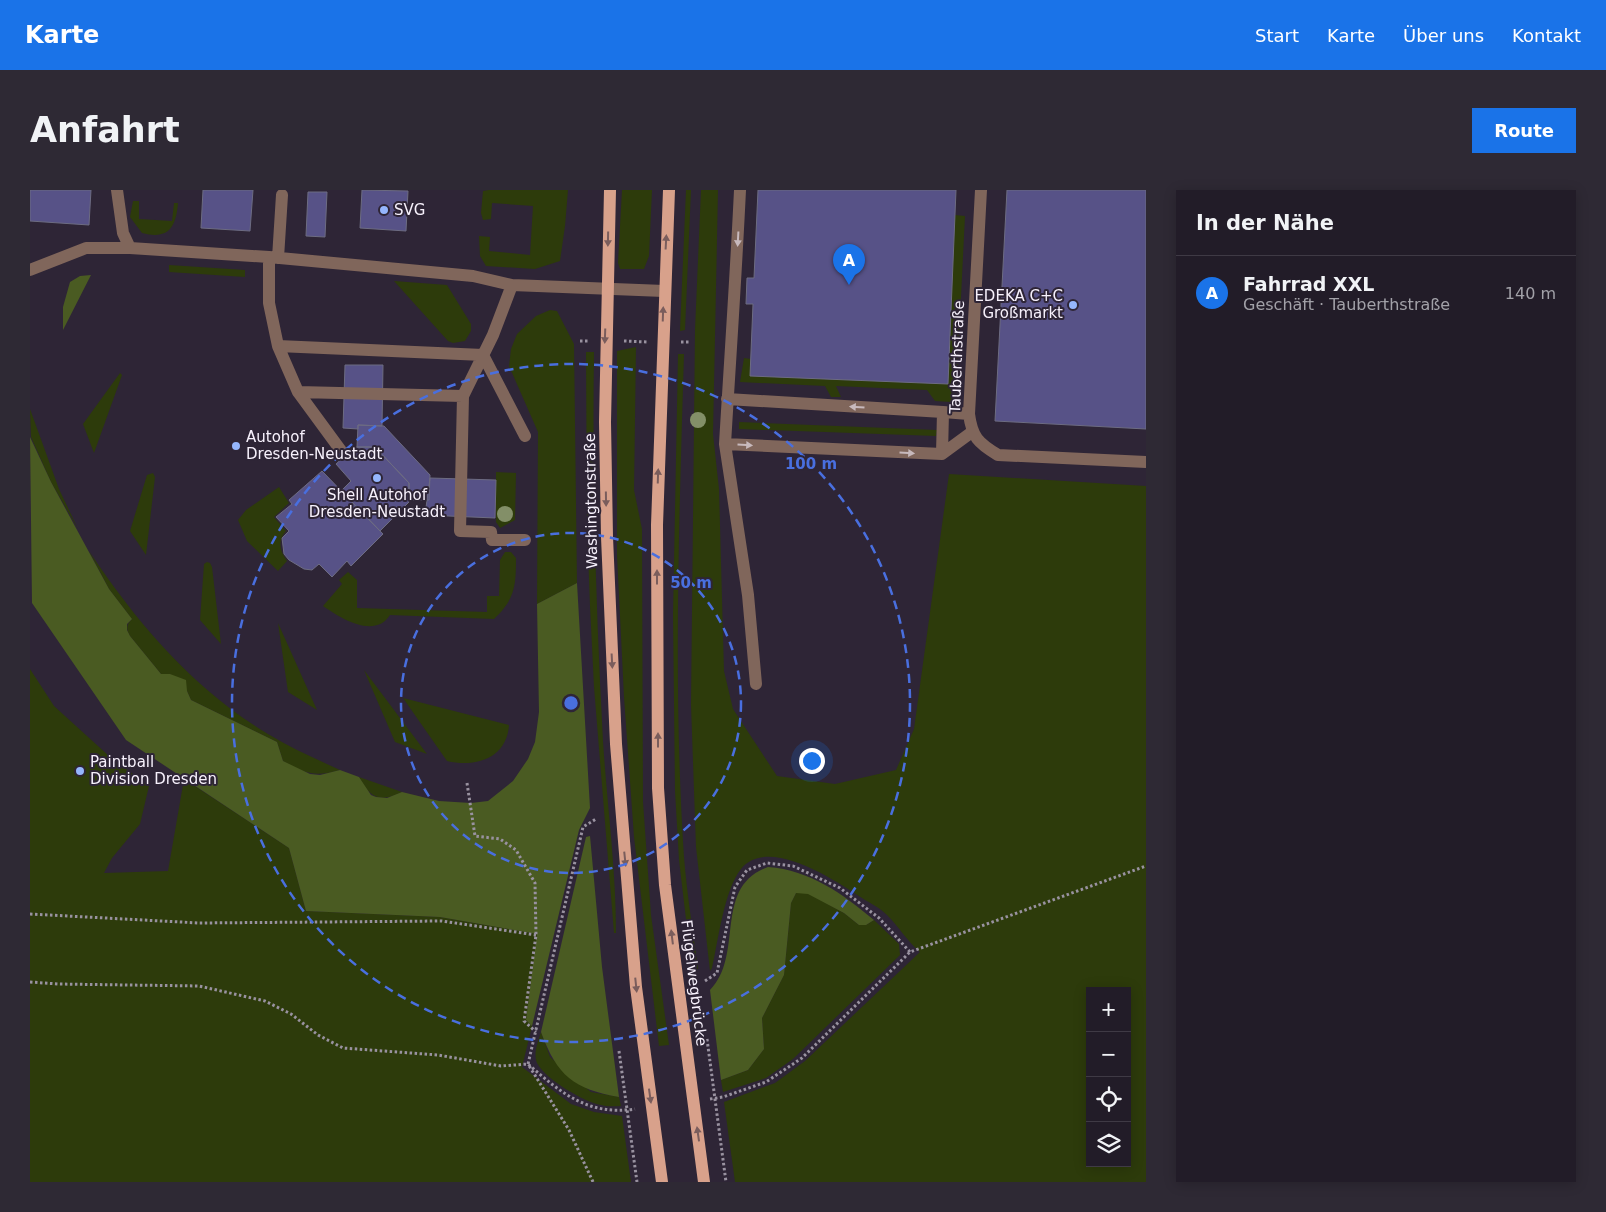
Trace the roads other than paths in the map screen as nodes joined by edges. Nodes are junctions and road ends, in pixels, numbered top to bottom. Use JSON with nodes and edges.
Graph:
{"nodes":[{"id":1,"x":117,"y":190,"type":"edge"},
{"id":2,"x":610,"y":190,"type":"edge"},
{"id":3,"x":669,"y":190,"type":"edge"},
{"id":4,"x":740,"y":190,"type":"edge"},
{"id":5,"x":981,"y":190,"type":"edge"},
{"id":6,"x":282,"y":195,"type":"dead end"},
{"id":7,"x":130,"y":248,"type":"junction"},
{"id":8,"x":273,"y":258,"type":"junction"},
{"id":9,"x":30,"y":270,"type":"edge"},
{"id":10,"x":512,"y":285,"type":"junction"},
{"id":11,"x":607,"y":288,"type":"junction"},
{"id":12,"x":664,"y":291,"type":"junction"},
{"id":13,"x":278,"y":346,"type":"junction"},
{"id":14,"x":483,"y":355,"type":"junction"},
{"id":15,"x":298,"y":392,"type":"junction"},
{"id":16,"x":463,"y":396,"type":"junction"},
{"id":17,"x":727,"y":399,"type":"junction"},
{"id":18,"x":943,"y":412,"type":"junction"},
{"id":19,"x":969,"y":414,"type":"junction"},
{"id":20,"x":972,"y":432,"type":"junction"},
{"id":21,"x":525,"y":436,"type":"dead end"},
{"id":22,"x":725,"y":444,"type":"junction"},
{"id":23,"x":342,"y":452,"type":"dead end"},
{"id":24,"x":942,"y":454,"type":"junction"},
{"id":25,"x":1146,"y":462,"type":"edge"},
{"id":26,"x":525,"y":540,"type":"dead end"},
{"id":27,"x":756,"y":684,"type":"dead end"},
{"id":28,"x":662,"y":1182,"type":"edge"},
{"id":29,"x":704,"y":1182,"type":"edge"}],
"edges":[{"from":1,"to":7,"type":"street"},
{"from":2,"to":11,"type":"main road","name":"Washingtonstraße","one_way":true},
{"from":12,"to":3,"type":"main road","one_way":true},
{"from":4,"to":17,"type":"street","one_way":true},
{"from":5,"to":19,"type":"street","name":"Tauberthstraße"},
{"from":6,"to":8,"type":"street"},
{"from":7,"to":8,"type":"street"},
{"from":7,"to":9,"type":"street"},
{"from":8,"to":10,"type":"street"},
{"from":8,"to":13,"type":"street"},
{"from":10,"to":11,"type":"street"},
{"from":10,"to":14,"type":"street"},
{"from":11,"to":12,"type":"street"},
{"from":11,"to":28,"type":"main road","name":"Washingtonstraße","one_way":true},
{"from":29,"to":12,"type":"main road","name":"Flügelwegbrücke","one_way":true},
{"from":13,"to":14,"type":"street"},
{"from":13,"to":15,"type":"street"},
{"from":14,"to":16,"type":"street"},
{"from":14,"to":21,"type":"street"},
{"from":15,"to":16,"type":"street"},
{"from":15,"to":23,"type":"street"},
{"from":16,"to":26,"type":"street"},
{"from":18,"to":17,"type":"street","one_way":true},
{"from":17,"to":22,"type":"street"},
{"from":18,"to":19,"type":"street"},
{"from":18,"to":24,"type":"street"},
{"from":19,"to":20,"type":"street","name":"Tauberthstraße"},
{"from":20,"to":24,"type":"street"},
{"from":20,"to":25,"type":"street","name":"Tauberthstraße"},
{"from":22,"to":24,"type":"street","one_way":true},
{"from":22,"to":27,"type":"street"}]}
